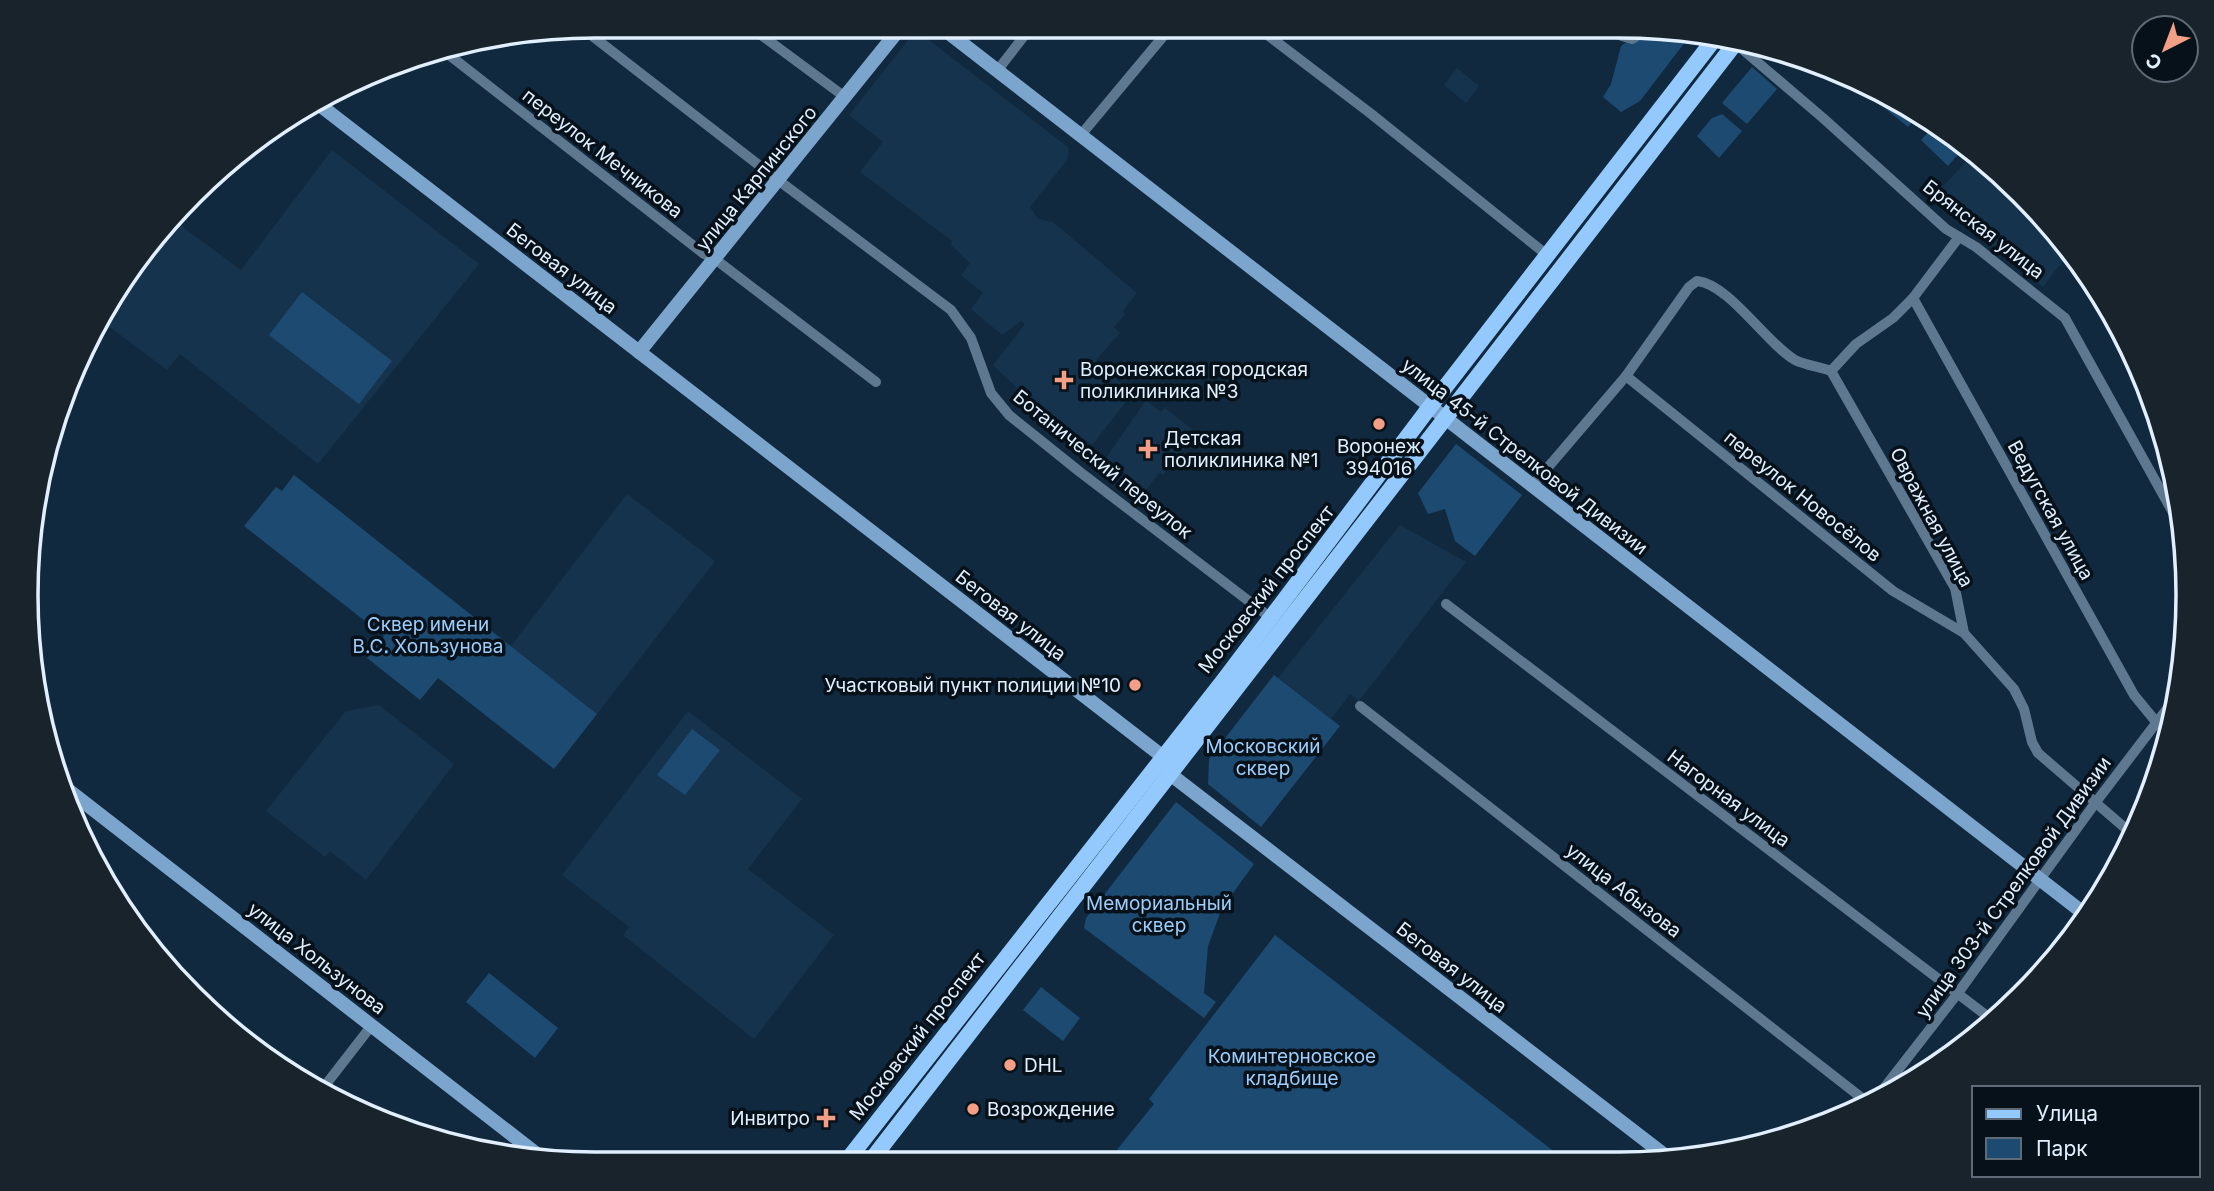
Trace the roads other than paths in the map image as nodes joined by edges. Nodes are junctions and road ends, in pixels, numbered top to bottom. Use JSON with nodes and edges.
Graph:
{"nodes":[{"id":1,"x":594,"y":38,"type":"edge"},
{"id":2,"x":765,"y":38,"type":"edge"},
{"id":3,"x":892,"y":38,"type":"edge"},
{"id":4,"x":954,"y":38,"type":"edge"},
{"id":5,"x":1022,"y":38,"type":"edge"},
{"id":6,"x":1162,"y":38,"type":"edge"},
{"id":7,"x":1271,"y":38,"type":"edge"},
{"id":8,"x":1709,"y":46,"type":"edge"},
{"id":9,"x":1729,"y":49,"type":"edge"},
{"id":10,"x":1750,"y":54,"type":"edge"},
{"id":11,"x":452,"y":57,"type":"edge"},
{"id":12,"x":997,"y":71,"type":"junction"},
{"id":13,"x":845,"y":97,"type":"junction"},
{"id":14,"x":325,"y":109,"type":"edge"},
{"id":15,"x":1080,"y":136,"type":"junction"},
{"id":16,"x":778,"y":180,"type":"junction"},
{"id":17,"x":1959,"y":237,"type":"junction"},
{"id":18,"x":1547,"y":255,"type":"junction"},
{"id":19,"x":715,"y":259,"type":"junction"},
{"id":20,"x":1913,"y":298,"type":"junction"},
{"id":21,"x":639,"y":352,"type":"junction"},
{"id":22,"x":1832,"y":370,"type":"junction"},
{"id":23,"x":1626,"y":376,"type":"junction"},
{"id":24,"x":876,"y":382,"type":"dead end"},
{"id":25,"x":1429,"y":408,"type":"junction"},
{"id":26,"x":1443,"y":418,"type":"junction"},
{"id":27,"x":1532,"y":486,"type":"junction"},
{"id":28,"x":2168,"y":503,"type":"edge"},
{"id":29,"x":1446,"y":604,"type":"dead end"},
{"id":30,"x":1271,"y":618,"type":"junction"},
{"id":31,"x":1964,"y":633,"type":"junction"},
{"id":32,"x":1360,"y":706,"type":"dead end"},
{"id":33,"x":2162,"y":716,"type":"edge"},
{"id":34,"x":2157,"y":723,"type":"junction"},
{"id":35,"x":2160,"y":726,"type":"edge"},
{"id":36,"x":1162,"y":757,"type":"junction"},
{"id":37,"x":1170,"y":774,"type":"junction"},
{"id":38,"x":76,"y":796,"type":"edge"},
{"id":39,"x":2096,"y":802,"type":"junction"},
{"id":40,"x":2125,"y":827,"type":"edge"},
{"id":41,"x":2039,"y":880,"type":"junction"},
{"id":42,"x":2079,"y":910,"type":"edge"},
{"id":43,"x":1958,"y":993,"type":"junction"},
{"id":44,"x":1985,"y":1015,"type":"edge"},
{"id":45,"x":372,"y":1026,"type":"junction"},
{"id":46,"x":327,"y":1083,"type":"edge"},
{"id":47,"x":1888,"y":1083,"type":"edge"},
{"id":48,"x":1861,"y":1097,"type":"edge"},
{"id":49,"x":530,"y":1149,"type":"edge"},
{"id":50,"x":1659,"y":1151,"type":"edge"},
{"id":51,"x":854,"y":1152,"type":"edge"},
{"id":52,"x":878,"y":1152,"type":"edge"}],
"edges":[{"from":1,"to":16,"type":"street","name":"Ботанический переулок"},
{"from":2,"to":13,"type":"street"},
{"from":3,"to":13,"type":"street","name":"улица Карпинского"},
{"from":4,"to":12,"type":"street","name":"улица 45-й Стрелковой Дивизии"},
{"from":5,"to":12,"type":"street"},
{"from":6,"to":15,"type":"street"},
{"from":7,"to":18,"type":"street"},
{"from":8,"to":18,"type":"main road","name":"Московский проспект"},
{"from":9,"to":26,"type":"main road","name":"Московский проспект"},
{"from":10,"to":17,"type":"street","name":"Брянская улица"},
{"from":11,"to":19,"type":"street","name":"переулок Мечникова"},
{"from":12,"to":15,"type":"street","name":"улица 45-й Стрелковой Дивизии"},
{"from":13,"to":16,"type":"street","name":"улица Карпинского"},
{"from":14,"to":21,"type":"street","name":"Беговая улица"},
{"from":15,"to":25,"type":"street","name":"улица 45-й Стрелковой Дивизии"},
{"from":16,"to":19,"type":"street","name":"улица Карпинского"},
{"from":16,"to":30,"type":"street","name":"Ботанический переулок"},
{"from":17,"to":20,"type":"street"},
{"from":17,"to":28,"type":"street","name":"Брянская улица"},
{"from":18,"to":25,"type":"main road","name":"Московский проспект"},
{"from":19,"to":21,"type":"street","name":"улица Карпинского"},
{"from":19,"to":24,"type":"street","name":"переулок Мечникова"},
{"from":20,"to":22,"type":"street"},
{"from":20,"to":34,"type":"street","name":"Ведугская улица"},
{"from":21,"to":36,"type":"street","name":"Беговая улица"},
{"from":22,"to":23,"type":"street"},
{"from":22,"to":31,"type":"street","name":"Овражная улица"},
{"from":23,"to":27,"type":"street"},
{"from":23,"to":31,"type":"street","name":"переулок Новосёлов"},
{"from":25,"to":26,"type":"street","name":"улица 45-й Стрелковой Дивизии"},
{"from":25,"to":30,"type":"main road","name":"Московский проспект"},
{"from":26,"to":27,"type":"street","name":"улица 45-й Стрелковой Дивизии"},
{"from":26,"to":37,"type":"main road","name":"Московский проспект"},
{"from":27,"to":41,"type":"street","name":"улица 45-й Стрелковой Дивизии"},
{"from":29,"to":43,"type":"street","name":"Нагорная улица"},
{"from":30,"to":36,"type":"main road","name":"Московский проспект"},
{"from":31,"to":39,"type":"street"},
{"from":32,"to":48,"type":"street","name":"улица Абызова"},
{"from":33,"to":34,"type":"street","name":"улица 303-й Стрелковой Дивизии"},
{"from":34,"to":35,"type":"street","name":"Ведугская улица"},
{"from":34,"to":39,"type":"street","name":"улица 303-й Стрелковой Дивизии"},
{"from":36,"to":37,"type":"street","name":"Беговая улица"},
{"from":36,"to":51,"type":"main road","name":"Московский проспект"},
{"from":37,"to":50,"type":"street","name":"Беговая улица"},
{"from":37,"to":52,"type":"main road","name":"Московский проспект"},
{"from":38,"to":45,"type":"street","name":"улица Хользунова"},
{"from":39,"to":40,"type":"street"},
{"from":39,"to":41,"type":"street","name":"улица 303-й Стрелковой Дивизии"},
{"from":41,"to":42,"type":"street","name":"улица 45-й Стрелковой Дивизии"},
{"from":41,"to":43,"type":"street","name":"улица 303-й Стрелковой Дивизии"},
{"from":43,"to":44,"type":"street","name":"Нагорная улица"},
{"from":43,"to":47,"type":"street","name":"улица 303-й Стрелковой Дивизии"},
{"from":45,"to":46,"type":"street"},
{"from":45,"to":49,"type":"street","name":"улица Хользунова"}]}
